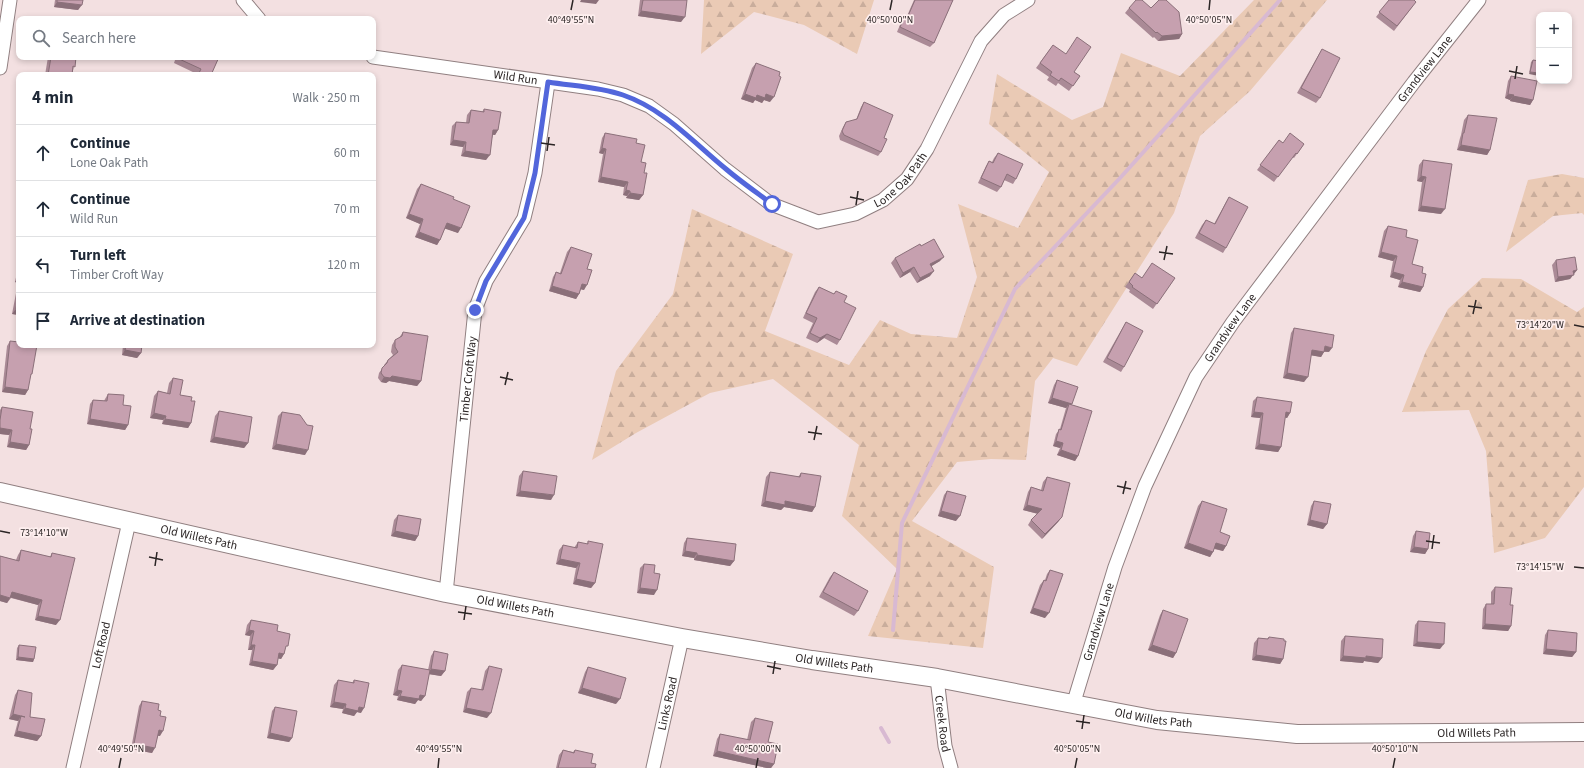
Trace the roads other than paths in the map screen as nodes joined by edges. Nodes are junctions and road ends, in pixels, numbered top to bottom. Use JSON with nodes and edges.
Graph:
{"nodes":[{"id":1,"x":10,"y":0,"type":"edge"},
{"id":2,"x":243,"y":0,"type":"edge"},
{"id":3,"x":1028,"y":0,"type":"edge"},
{"id":4,"x":1479,"y":0,"type":"edge"},
{"id":5,"x":256,"y":16,"type":"edge"},
{"id":6,"x":376,"y":57,"type":"edge"},
{"id":7,"x":0,"y":68,"type":"edge"},
{"id":8,"x":548,"y":82,"type":"junction"},
{"id":9,"x":674,"y":124,"type":"joint"},
{"id":10,"x":0,"y":492,"type":"edge"},
{"id":11,"x":129,"y":522,"type":"junction"},
{"id":12,"x":446,"y":593,"type":"junction"},
{"id":13,"x":682,"y":638,"type":"junction"},
{"id":14,"x":937,"y":678,"type":"junction"},
{"id":15,"x":1073,"y":705,"type":"junction"},
{"id":16,"x":1584,"y":732,"type":"edge"},
{"id":17,"x":73,"y":768,"type":"edge"},
{"id":18,"x":653,"y":768,"type":"edge"},
{"id":19,"x":951,"y":768,"type":"edge"}],
"edges":[{"from":1,"to":7,"type":"street"},
{"from":2,"to":5,"type":"street"},
{"from":3,"to":9,"type":"street","name":"Lone Oak Path"},
{"from":4,"to":15,"type":"street","name":"Grandview Lane"},
{"from":6,"to":8,"type":"street","name":"Wild Run"},
{"from":8,"to":9,"type":"street","name":"Wild Run"},
{"from":8,"to":12,"type":"street","name":"Timber Croft Way"},
{"from":10,"to":11,"type":"main road","name":"Old Willets Path"},
{"from":11,"to":12,"type":"main road","name":"Old Willets Path"},
{"from":11,"to":17,"type":"street","name":"Loft Road"},
{"from":12,"to":13,"type":"main road","name":"Old Willets Path"},
{"from":13,"to":14,"type":"main road","name":"Old Willets Path"},
{"from":13,"to":18,"type":"street","name":"Links Road"},
{"from":14,"to":15,"type":"main road","name":"Old Willets Path"},
{"from":14,"to":19,"type":"street","name":"Creek Road"},
{"from":15,"to":16,"type":"main road","name":"Old Willets Path"}]}
